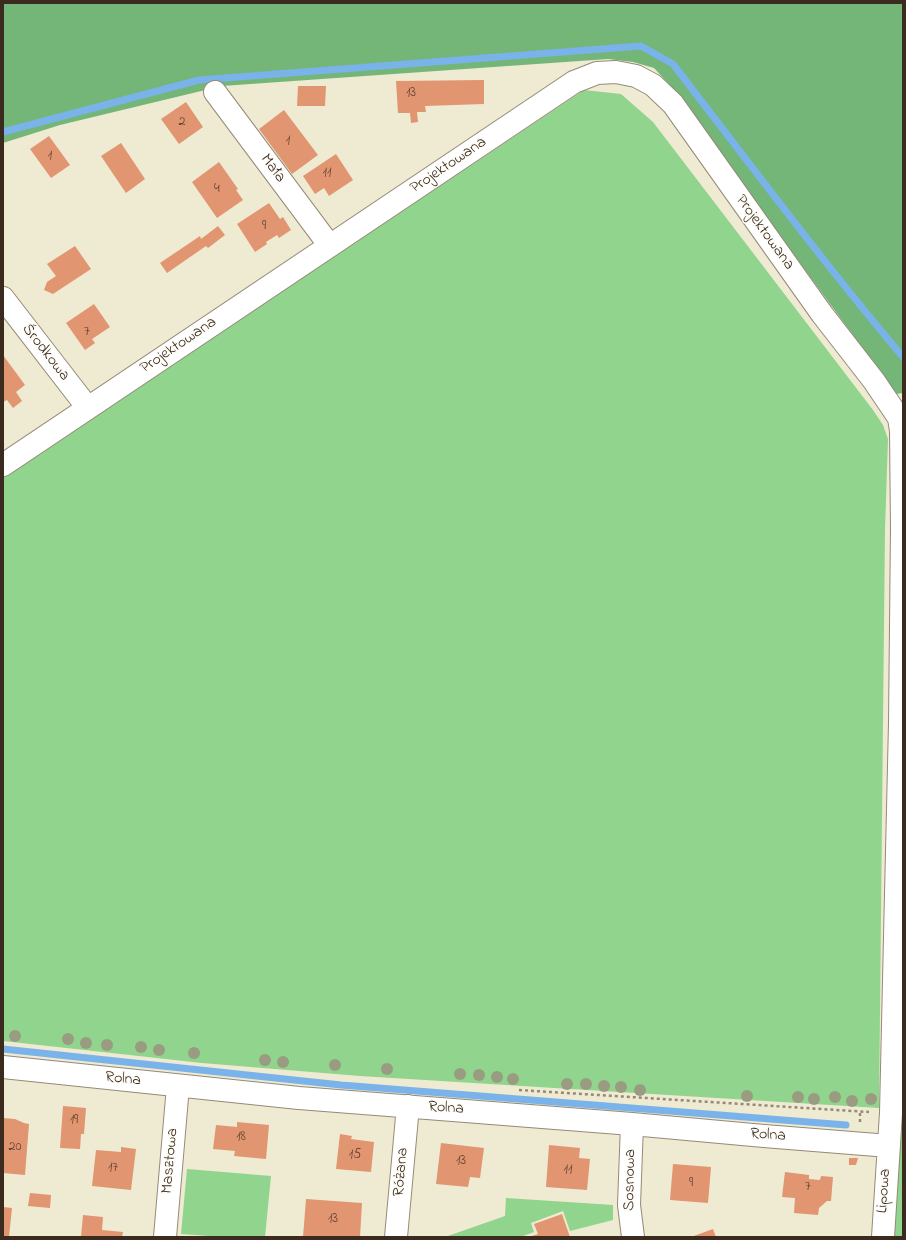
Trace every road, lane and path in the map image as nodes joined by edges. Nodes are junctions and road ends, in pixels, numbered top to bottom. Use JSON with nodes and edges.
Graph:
{"nodes":[{"id":1,"x":214,"y":92,"type":"dead end"},
{"id":2,"x":330,"y":246,"type":"junction"},
{"id":3,"x":3,"y":298,"type":"edge"},
{"id":4,"x":88,"y":408,"type":"junction"},
{"id":5,"x":3,"y":465,"type":"edge"},
{"id":6,"x":3,"y":1067,"type":"edge"},
{"id":7,"x":178,"y":1086,"type":"junction"},
{"id":8,"x":514,"y":1090,"type":"dead end"},
{"id":9,"x":408,"y":1106,"type":"junction"},
{"id":10,"x":897,"y":1112,"type":"edge"},
{"id":11,"x":632,"y":1124,"type":"junction"},
{"id":12,"x":889,"y":1146,"type":"junction"},
{"id":13,"x":165,"y":1237,"type":"edge"},
{"id":14,"x":396,"y":1237,"type":"edge"},
{"id":15,"x":633,"y":1237,"type":"edge"},
{"id":16,"x":883,"y":1237,"type":"edge"}],
"edges":[{"from":1,"to":2,"type":"street","name":"Mała"},
{"from":2,"to":4,"type":"street","name":"Projektowana"},
{"from":2,"to":10,"type":"street","name":"Projektowana"},
{"from":3,"to":4,"type":"street","name":"Środkowa"},
{"from":4,"to":5,"type":"street","name":"Projektowana"},
{"from":6,"to":7,"type":"street","name":"Rolna"},
{"from":7,"to":9,"type":"street","name":"Rolna"},
{"from":7,"to":13,"type":"street","name":"Masztowa"},
{"from":8,"to":10,"type":"path"},
{"from":9,"to":11,"type":"street","name":"Rolna"},
{"from":9,"to":14,"type":"street","name":"Różana"},
{"from":10,"to":12,"type":"street","name":"Projektowana"},
{"from":11,"to":12,"type":"street","name":"Rolna"},
{"from":11,"to":15,"type":"street","name":"Sosnowa"},
{"from":12,"to":16,"type":"street","name":"Lipowa"}]}
